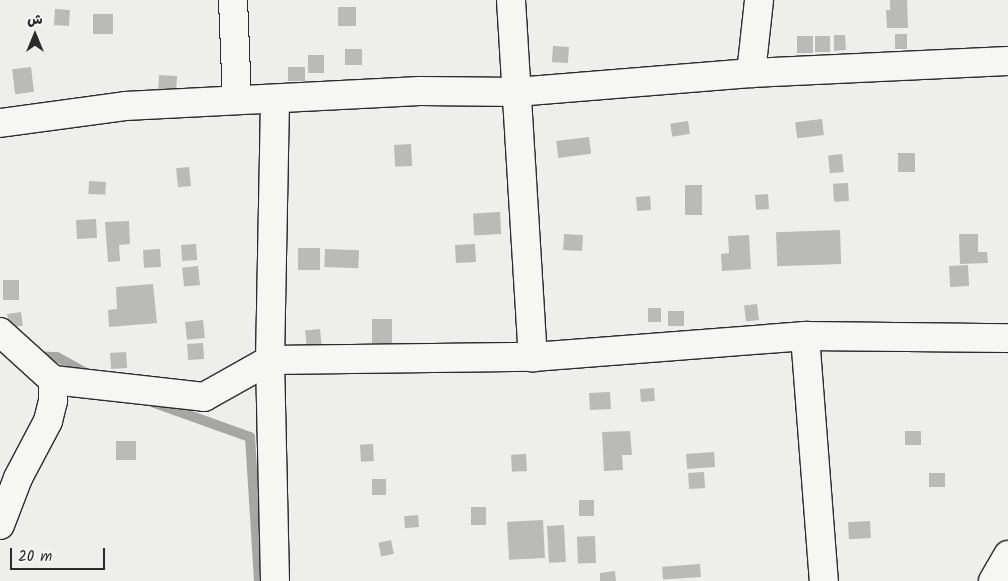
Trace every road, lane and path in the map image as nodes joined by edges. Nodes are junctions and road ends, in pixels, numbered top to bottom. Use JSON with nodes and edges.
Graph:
{"nodes":[{"id":1,"x":233,"y":0,"type":"edge"},
{"id":2,"x":511,"y":0,"type":"edge"},
{"id":3,"x":759,"y":0,"type":"edge"},
{"id":4,"x":1008,"y":61,"type":"edge"},
{"id":5,"x":751,"y":73,"type":"junction"},
{"id":6,"x":516,"y":92,"type":"junction"},
{"id":7,"x":237,"y":100,"type":"junction"},
{"id":8,"x":275,"y":101,"type":"junction"},
{"id":9,"x":0,"y":123,"type":"edge"},
{"id":10,"x":0,"y":332,"type":"edge"},
{"id":11,"x":805,"y":336,"type":"junction"},
{"id":12,"x":1008,"y":338,"type":"edge"},
{"id":13,"x":532,"y":357,"type":"junction"},
{"id":14,"x":270,"y":360,"type":"junction"},
{"id":15,"x":53,"y":380,"type":"junction"},
{"id":16,"x":0,"y":524,"type":"edge"},
{"id":17,"x":1008,"y":555,"type":"edge"},
{"id":18,"x":275,"y":581,"type":"edge"},
{"id":19,"x":824,"y":581,"type":"edge"},
{"id":20,"x":993,"y":581,"type":"edge"}],
"edges":[{"from":1,"to":7,"type":"street"},
{"from":2,"to":6,"type":"street"},
{"from":3,"to":5,"type":"street"},
{"from":4,"to":5,"type":"street"},
{"from":5,"to":6,"type":"street"},
{"from":6,"to":8,"type":"street"},
{"from":6,"to":13,"type":"street"},
{"from":7,"to":8,"type":"street"},
{"from":7,"to":9,"type":"street"},
{"from":8,"to":14,"type":"street"},
{"from":10,"to":15,"type":"street"},
{"from":11,"to":12,"type":"street"},
{"from":11,"to":13,"type":"street"},
{"from":11,"to":19,"type":"street"},
{"from":13,"to":14,"type":"street"},
{"from":14,"to":15,"type":"street"},
{"from":14,"to":18,"type":"street"},
{"from":15,"to":16,"type":"street"},
{"from":17,"to":20,"type":"street"}]}
